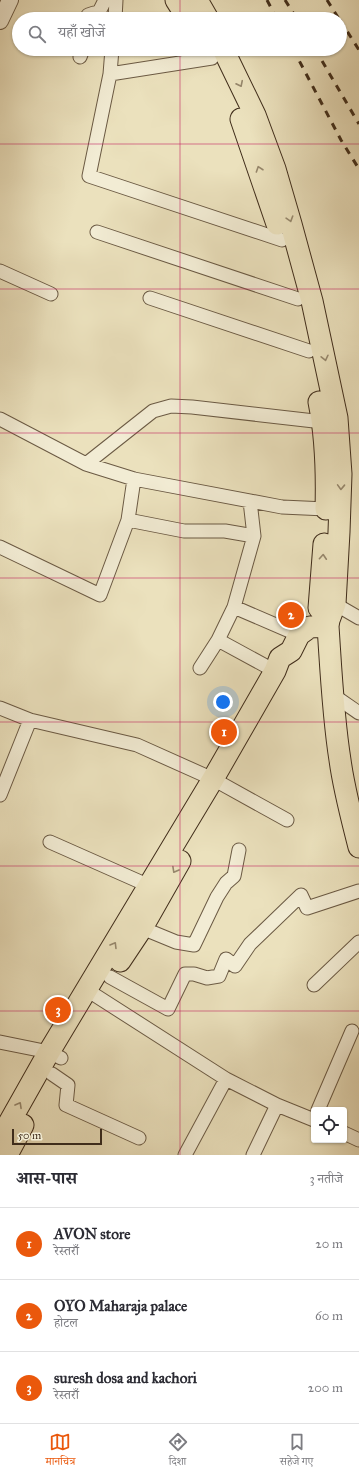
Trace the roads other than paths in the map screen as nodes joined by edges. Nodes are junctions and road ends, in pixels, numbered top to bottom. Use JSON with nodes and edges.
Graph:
{"nodes":[{"id":1,"x":10,"y":0,"type":"edge"},
{"id":2,"x":106,"y":0,"type":"edge"},
{"id":3,"x":116,"y":0,"type":"edge"},
{"id":4,"x":176,"y":0,"type":"edge"},
{"id":5,"x":197,"y":0,"type":"edge"},
{"id":6,"x":99,"y":12,"type":"edge"},
{"id":7,"x":115,"y":12,"type":"edge"},
{"id":8,"x":184,"y":12,"type":"edge"},
{"id":9,"x":204,"y":12,"type":"edge"},
{"id":10,"x":0,"y":20,"type":"edge"},
{"id":11,"x":111,"y":56,"type":"edge"},
{"id":12,"x":195,"y":56,"type":"edge"},
{"id":13,"x":216,"y":56,"type":"edge"},
{"id":14,"x":110,"y":74,"type":"junction"},
{"id":15,"x":275,"y":195,"type":"junction"},
{"id":16,"x":97,"y":232,"type":"dead end"},
{"id":17,"x":282,"y":240,"type":"junction"},
{"id":18,"x":0,"y":271,"type":"edge"},
{"id":19,"x":51,"y":294,"type":"dead end"},
{"id":20,"x":150,"y":298,"type":"dead end"},
{"id":21,"x":298,"y":300,"type":"junction"},
{"id":22,"x":309,"y":352,"type":"junction"},
{"id":23,"x":0,"y":419,"type":"edge"},
{"id":24,"x":323,"y":422,"type":"junction"},
{"id":25,"x":86,"y":464,"type":"junction"},
{"id":26,"x":134,"y":480,"type":"junction"},
{"id":27,"x":250,"y":501,"type":"junction"},
{"id":28,"x":326,"y":509,"type":"junction"},
{"id":29,"x":128,"y":520,"type":"junction"},
{"id":30,"x":254,"y":536,"type":"junction"},
{"id":31,"x":0,"y":547,"type":"edge"},
{"id":32,"x":234,"y":607,"type":"junction"},
{"id":33,"x":331,"y":617,"type":"junction"},
{"id":34,"x":359,"y":618,"type":"edge"},
{"id":35,"x":218,"y":640,"type":"junction"},
{"id":36,"x":295,"y":643,"type":"junction"},
{"id":37,"x":200,"y":668,"type":"dead end"},
{"id":38,"x":275,"y":671,"type":"junction"},
{"id":39,"x":333,"y":695,"type":"junction"},
{"id":40,"x":0,"y":708,"type":"edge"},
{"id":41,"x":260,"y":708,"type":"junction"},
{"id":42,"x":359,"y":713,"type":"edge"},
{"id":43,"x":30,"y":720,"type":"junction"},
{"id":44,"x":218,"y":782,"type":"junction"},
{"id":45,"x":0,"y":795,"type":"edge"},
{"id":46,"x":287,"y":820,"type":"dead end"},
{"id":47,"x":50,"y":842,"type":"dead end"},
{"id":48,"x":359,"y":848,"type":"edge"},
{"id":49,"x":239,"y":850,"type":"dead end"},
{"id":50,"x":156,"y":889,"type":"junction"},
{"id":51,"x":359,"y":891,"type":"edge"},
{"id":52,"x":142,"y":928,"type":"junction"},
{"id":53,"x":359,"y":942,"type":"edge"},
{"id":54,"x":110,"y":977,"type":"junction"},
{"id":55,"x":314,"y":985,"type":"dead end"},
{"id":56,"x":92,"y":993,"type":"junction"},
{"id":57,"x":352,"y":1031,"type":"dead end"},
{"id":58,"x":0,"y":1042,"type":"edge"},
{"id":59,"x":54,"y":1061,"type":"junction"},
{"id":60,"x":226,"y":1079,"type":"junction"},
{"id":61,"x":277,"y":1105,"type":"junction"},
{"id":62,"x":319,"y":1107,"type":"edge"},
{"id":63,"x":311,"y":1118,"type":"edge"},
{"id":64,"x":347,"y":1134,"type":"edge"},
{"id":65,"x":139,"y":1138,"type":"dead end"},
{"id":66,"x":0,"y":1139,"type":"edge"},
{"id":67,"x":359,"y":1140,"type":"edge"},
{"id":68,"x":7,"y":1155,"type":"edge"},
{"id":69,"x":185,"y":1155,"type":"edge"},
{"id":70,"x":253,"y":1155,"type":"edge"}],
"edges":[{"from":1,"to":10,"type":"street"},
{"from":2,"to":6,"type":"street"},
{"from":3,"to":7,"type":"street"},
{"from":4,"to":8,"type":"main road"},
{"from":5,"to":9,"type":"main road"},
{"from":11,"to":14,"type":"street"},
{"from":12,"to":14,"type":"street"},
{"from":13,"to":15,"type":"main road"},
{"from":14,"to":17,"type":"street"},
{"from":15,"to":17,"type":"main road"},
{"from":15,"to":33,"type":"main road","one_way":true},
{"from":16,"to":21,"type":"street"},
{"from":17,"to":21,"type":"main road"},
{"from":18,"to":19,"type":"street"},
{"from":20,"to":22,"type":"street"},
{"from":21,"to":22,"type":"main road"},
{"from":22,"to":24,"type":"main road"},
{"from":23,"to":25,"type":"street"},
{"from":24,"to":25,"type":"street"},
{"from":24,"to":28,"type":"main road"},
{"from":25,"to":26,"type":"street"},
{"from":26,"to":27,"type":"street"},
{"from":26,"to":29,"type":"street"},
{"from":27,"to":28,"type":"street"},
{"from":27,"to":30,"type":"street"},
{"from":33,"to":28,"type":"main road","one_way":true},
{"from":29,"to":30,"type":"street"},
{"from":29,"to":31,"type":"street"},
{"from":30,"to":32,"type":"street"},
{"from":32,"to":35,"type":"street"},
{"from":32,"to":36,"type":"street"},
{"from":33,"to":34,"type":"street"},
{"from":33,"to":36,"type":"main road"},
{"from":33,"to":39,"type":"main road"},
{"from":35,"to":37,"type":"street"},
{"from":35,"to":38,"type":"street"},
{"from":36,"to":38,"type":"main road"},
{"from":36,"to":41,"type":"main road"},
{"from":38,"to":41,"type":"main road"},
{"from":39,"to":42,"type":"street"},
{"from":39,"to":48,"type":"main road"},
{"from":40,"to":43,"type":"street"},
{"from":41,"to":44,"type":"main road"},
{"from":43,"to":44,"type":"street"},
{"from":43,"to":45,"type":"street"},
{"from":44,"to":46,"type":"street"},
{"from":44,"to":50,"type":"main road"},
{"from":47,"to":50,"type":"street"},
{"from":49,"to":52,"type":"street"},
{"from":50,"to":52,"type":"main road"},
{"from":56,"to":50,"type":"main road","one_way":true},
{"from":51,"to":54,"type":"street"},
{"from":52,"to":54,"type":"main road"},
{"from":53,"to":55,"type":"street"},
{"from":54,"to":56,"type":"main road"},
{"from":56,"to":59,"type":"main road"},
{"from":56,"to":60,"type":"street"},
{"from":57,"to":62,"type":"street"},
{"from":58,"to":59,"type":"street"},
{"from":59,"to":65,"type":"street"},
{"from":66,"to":59,"type":"main road","one_way":true},
{"from":59,"to":68,"type":"main road"},
{"from":60,"to":61,"type":"street"},
{"from":60,"to":69,"type":"street"},
{"from":61,"to":63,"type":"street"},
{"from":61,"to":70,"type":"street"},
{"from":64,"to":67,"type":"street"}]}
